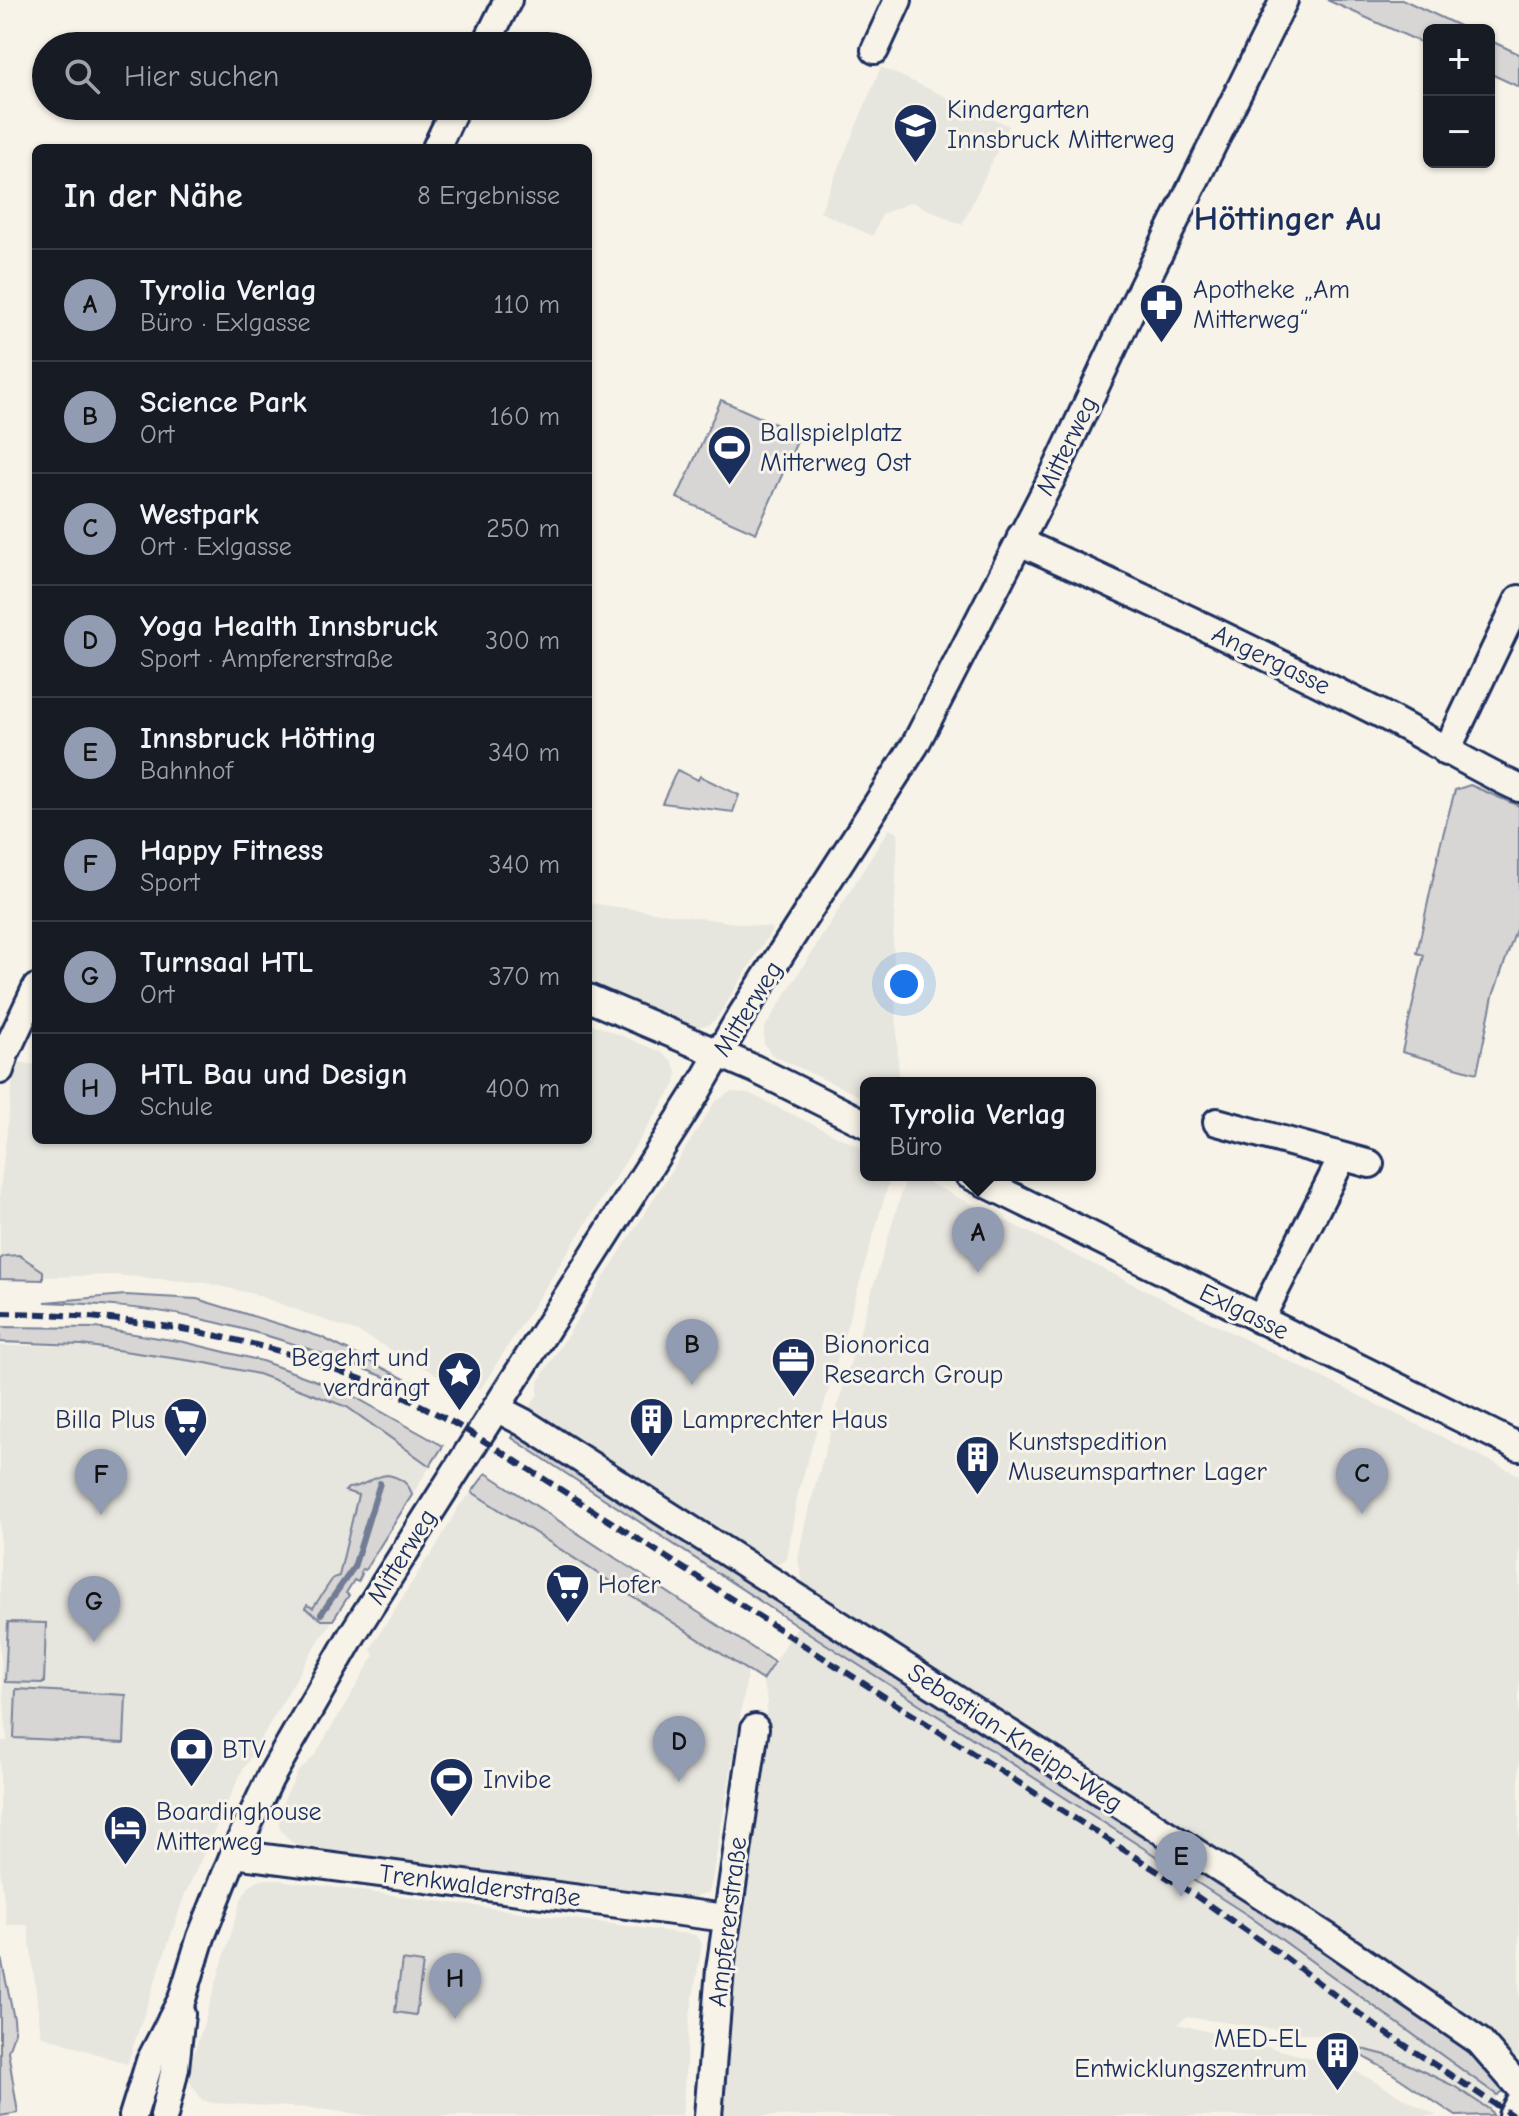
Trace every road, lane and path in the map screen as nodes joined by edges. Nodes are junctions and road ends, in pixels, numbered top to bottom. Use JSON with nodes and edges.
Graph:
{"nodes":[{"id":1,"x":508,"y":0,"type":"edge"},
{"id":2,"x":898,"y":0,"type":"edge"},
{"id":3,"x":1284,"y":0,"type":"edge"},
{"id":4,"x":492,"y":32,"type":"edge"},
{"id":5,"x":875,"y":50,"type":"dead end"},
{"id":6,"x":449,"y":120,"type":"edge"},
{"id":7,"x":438,"y":144,"type":"edge"},
{"id":8,"x":1021,"y":536,"type":"junction"},
{"id":9,"x":1519,"y":599,"type":"edge"},
{"id":10,"x":1446,"y":752,"type":"junction"},
{"id":11,"x":1519,"y":788,"type":"edge"},
{"id":12,"x":32,"y":997,"type":"edge"},
{"id":13,"x":592,"y":1000,"type":"edge"},
{"id":14,"x":719,"y":1055,"type":"junction"},
{"id":15,"x":0,"y":1070,"type":"edge"},
{"id":16,"x":860,"y":1121,"type":"edge"},
{"id":17,"x":1217,"y":1122,"type":"dead end"},
{"id":18,"x":1342,"y":1158,"type":"junction"},
{"id":19,"x":1370,"y":1164,"type":"dead end"},
{"id":20,"x":981,"y":1181,"type":"edge"},
{"id":21,"x":1260,"y":1320,"type":"junction"},
{"id":22,"x":496,"y":1408,"type":"junction"},
{"id":23,"x":1519,"y":1447,"type":"edge"},
{"id":24,"x":755,"y":1728,"type":"dead end"},
{"id":25,"x":234,"y":1854,"type":"junction"},
{"id":26,"x":726,"y":1918,"type":"junction"},
{"id":27,"x":182,"y":1999,"type":"junction"},
{"id":28,"x":1519,"y":2087,"type":"edge"},
{"id":29,"x":1519,"y":2103,"type":"edge"},
{"id":30,"x":133,"y":2116,"type":"edge"},
{"id":31,"x":164,"y":2116,"type":"edge"},
{"id":32,"x":708,"y":2116,"type":"edge"},
{"id":33,"x":1512,"y":2116,"type":"edge"}],
"edges":[{"from":1,"to":4,"type":"street"},
{"from":2,"to":5,"type":"street"},
{"from":3,"to":8,"type":"street","name":"Mitterweg"},
{"from":6,"to":7,"type":"street"},
{"from":8,"to":10,"type":"street","name":"Angergasse"},
{"from":8,"to":14,"type":"street","name":"Mitterweg"},
{"from":9,"to":10,"type":"street"},
{"from":10,"to":11,"type":"street","name":"Angergasse"},
{"from":12,"to":15,"type":"street"},
{"from":13,"to":14,"type":"street"},
{"from":14,"to":16,"type":"street"},
{"from":14,"to":22,"type":"street","name":"Mitterweg"},
{"from":17,"to":18,"type":"street"},
{"from":18,"to":19,"type":"street"},
{"from":18,"to":21,"type":"street"},
{"from":20,"to":21,"type":"street","name":"Exlgasse"},
{"from":21,"to":23,"type":"street","name":"Exlgasse"},
{"from":22,"to":25,"type":"street","name":"Mitterweg"},
{"from":22,"to":28,"type":"street","name":"Sebastian-Kneipp-Weg"},
{"from":24,"to":26,"type":"street","name":"Ampfererstraße"},
{"from":25,"to":26,"type":"street","name":"Trenkwalderstraße"},
{"from":25,"to":27,"type":"street","name":"Mitterweg"},
{"from":26,"to":32,"type":"street","name":"Ampfererstraße"},
{"from":27,"to":30,"type":"street","name":"Mitterweg"},
{"from":27,"to":31,"type":"street","name":"Mitterweg"},
{"from":29,"to":33,"type":"street"}]}
